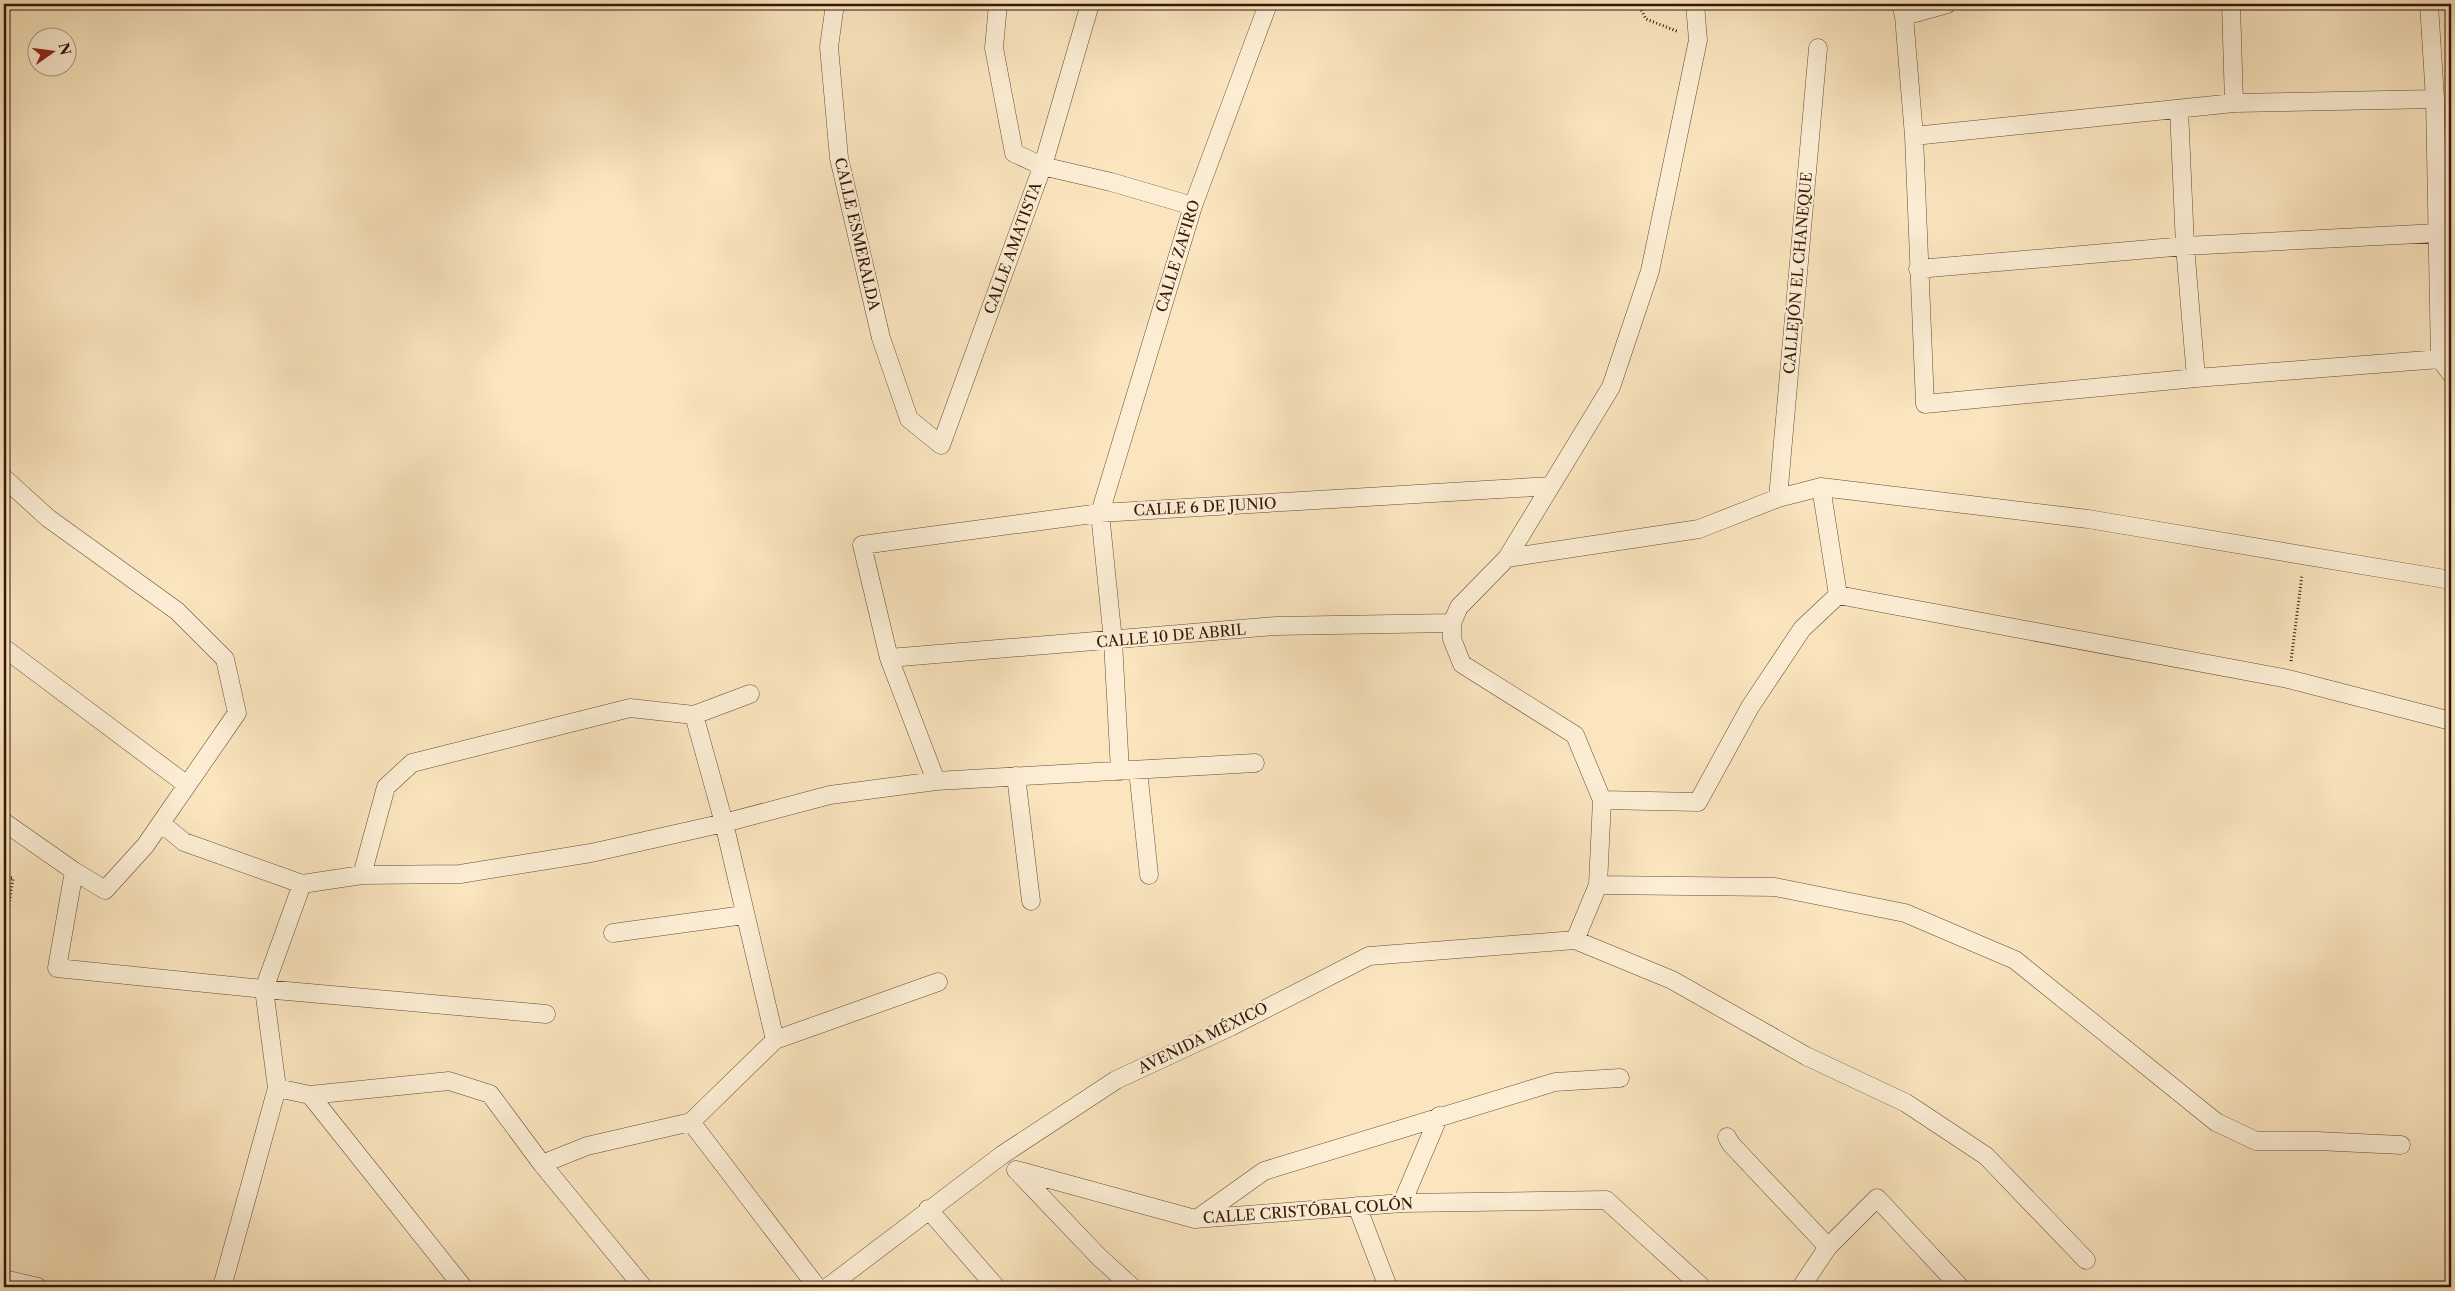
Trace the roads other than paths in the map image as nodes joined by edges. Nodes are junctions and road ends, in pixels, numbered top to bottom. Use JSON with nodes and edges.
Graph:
{"nodes":[{"id":1,"x":834,"y":4,"type":"edge"},
{"id":2,"x":998,"y":4,"type":"edge"},
{"id":3,"x":1090,"y":4,"type":"edge"},
{"id":4,"x":1268,"y":4,"type":"edge"},
{"id":5,"x":1695,"y":4,"type":"edge"},
{"id":6,"x":1946,"y":4,"type":"edge"},
{"id":7,"x":2230,"y":4,"type":"edge"},
{"id":8,"x":2429,"y":4,"type":"edge"},
{"id":9,"x":1903,"y":10,"type":"edge"},
{"id":10,"x":1818,"y":48,"type":"dead end"},
{"id":11,"x":2434,"y":99,"type":"junction"},
{"id":12,"x":2234,"y":103,"type":"junction"},
{"id":13,"x":2178,"y":109,"type":"junction"},
{"id":14,"x":1914,"y":136,"type":"junction"},
{"id":15,"x":1042,"y":166,"type":"junction"},
{"id":16,"x":1193,"y":206,"type":"junction"},
{"id":17,"x":2438,"y":233,"type":"junction"},
{"id":18,"x":2185,"y":246,"type":"junction"},
{"id":19,"x":1918,"y":269,"type":"junction"},
{"id":20,"x":2440,"y":359,"type":"junction"},
{"id":21,"x":2451,"y":374,"type":"edge"},
{"id":22,"x":2196,"y":378,"type":"junction"},
{"id":23,"x":941,"y":445,"type":"joint"},
{"id":24,"x":4,"y":478,"type":"edge"},
{"id":25,"x":1551,"y":486,"type":"junction"},
{"id":26,"x":1821,"y":487,"type":"junction"},
{"id":27,"x":1778,"y":498,"type":"junction"},
{"id":28,"x":1100,"y":513,"type":"junction"},
{"id":29,"x":1507,"y":558,"type":"junction"},
{"id":30,"x":2451,"y":580,"type":"edge"},
{"id":31,"x":1838,"y":595,"type":"junction"},
{"id":32,"x":1452,"y":623,"type":"junction"},
{"id":33,"x":1113,"y":641,"type":"junction"},
{"id":34,"x":4,"y":648,"type":"edge"},
{"id":35,"x":889,"y":658,"type":"junction"},
{"id":36,"x":750,"y":694,"type":"dead end"},
{"id":37,"x":694,"y":715,"type":"junction"},
{"id":38,"x":2451,"y":721,"type":"edge"},
{"id":39,"x":1255,"y":763,"type":"dead end"},
{"id":40,"x":1138,"y":770,"type":"junction"},
{"id":41,"x":1120,"y":771,"type":"junction"},
{"id":42,"x":1016,"y":776,"type":"junction"},
{"id":43,"x":936,"y":781,"type":"junction"},
{"id":44,"x":187,"y":785,"type":"junction"},
{"id":45,"x":1602,"y":800,"type":"junction"},
{"id":46,"x":4,"y":822,"type":"edge"},
{"id":47,"x":161,"y":823,"type":"junction"},
{"id":48,"x":724,"y":823,"type":"junction"},
{"id":49,"x":74,"y":871,"type":"junction"},
{"id":50,"x":362,"y":875,"type":"junction"},
{"id":51,"x":1149,"y":875,"type":"dead end"},
{"id":52,"x":302,"y":884,"type":"junction"},
{"id":53,"x":1598,"y":885,"type":"junction"},
{"id":54,"x":1031,"y":901,"type":"dead end"},
{"id":55,"x":744,"y":915,"type":"junction"},
{"id":56,"x":613,"y":933,"type":"dead end"},
{"id":57,"x":1574,"y":940,"type":"junction"},
{"id":58,"x":938,"y":982,"type":"dead end"},
{"id":59,"x":264,"y":990,"type":"junction"},
{"id":60,"x":546,"y":1014,"type":"dead end"},
{"id":61,"x":775,"y":1040,"type":"junction"},
{"id":62,"x":1620,"y":1078,"type":"dead end"},
{"id":63,"x":277,"y":1088,"type":"junction"},
{"id":64,"x":310,"y":1095,"type":"junction"},
{"id":65,"x":1439,"y":1116,"type":"junction"},
{"id":66,"x":691,"y":1122,"type":"junction"},
{"id":67,"x":1726,"y":1137,"type":"dead end"},
{"id":68,"x":2401,"y":1146,"type":"dead end"},
{"id":69,"x":1002,"y":1155,"type":"junction"},
{"id":70,"x":542,"y":1164,"type":"junction"},
{"id":71,"x":1016,"y":1170,"type":"junction"},
{"id":72,"x":1402,"y":1203,"type":"junction"},
{"id":73,"x":1357,"y":1206,"type":"junction"},
{"id":74,"x":928,"y":1209,"type":"junction"},
{"id":75,"x":1195,"y":1219,"type":"junction"},
{"id":76,"x":1828,"y":1247,"type":"junction"},
{"id":77,"x":2086,"y":1260,"type":"dead end"},
{"id":78,"x":4,"y":1279,"type":"edge"},
{"id":79,"x":38,"y":1287,"type":"edge"},
{"id":80,"x":222,"y":1287,"type":"edge"},
{"id":81,"x":463,"y":1287,"type":"edge"},
{"id":82,"x":643,"y":1287,"type":"edge"},
{"id":83,"x":817,"y":1287,"type":"edge"},
{"id":84,"x":828,"y":1287,"type":"edge"},
{"id":85,"x":996,"y":1287,"type":"edge"},
{"id":86,"x":1132,"y":1287,"type":"edge"},
{"id":87,"x":1388,"y":1287,"type":"edge"},
{"id":88,"x":1702,"y":1287,"type":"edge"},
{"id":89,"x":1801,"y":1287,"type":"edge"},
{"id":90,"x":1960,"y":1287,"type":"edge"}],
"edges":[{"from":1,"to":23,"type":"street","name":"CALLE ESMERALDA"},
{"from":2,"to":15,"type":"street","name":"CALLE AMATISTA"},
{"from":3,"to":15,"type":"street"},
{"from":4,"to":16,"type":"street","name":"CALLE ZAFIRO"},
{"from":5,"to":25,"type":"street"},
{"from":6,"to":9,"type":"street"},
{"from":7,"to":12,"type":"street"},
{"from":8,"to":11,"type":"street"},
{"from":9,"to":14,"type":"street"},
{"from":10,"to":27,"type":"street","name":"CALLEJÓN EL CHANEQUE"},
{"from":11,"to":12,"type":"street"},
{"from":11,"to":17,"type":"street"},
{"from":12,"to":13,"type":"street"},
{"from":13,"to":14,"type":"street"},
{"from":13,"to":18,"type":"street"},
{"from":14,"to":19,"type":"street"},
{"from":15,"to":16,"type":"street"},
{"from":15,"to":23,"type":"street","name":"CALLE AMATISTA"},
{"from":16,"to":28,"type":"street","name":"CALLE ZAFIRO"},
{"from":17,"to":18,"type":"street"},
{"from":17,"to":20,"type":"street"},
{"from":18,"to":19,"type":"street"},
{"from":18,"to":22,"type":"street"},
{"from":19,"to":22,"type":"street"},
{"from":20,"to":21,"type":"street"},
{"from":20,"to":22,"type":"street"},
{"from":24,"to":44,"type":"street"},
{"from":25,"to":28,"type":"street","name":"CALLE 6 DE JUNIO"},
{"from":25,"to":29,"type":"street"},
{"from":26,"to":27,"type":"street"},
{"from":26,"to":30,"type":"street"},
{"from":26,"to":31,"type":"street"},
{"from":27,"to":29,"type":"street"},
{"from":28,"to":33,"type":"street"},
{"from":28,"to":35,"type":"street","name":"CALLE 6 DE JUNIO"},
{"from":29,"to":32,"type":"street"},
{"from":31,"to":38,"type":"street"},
{"from":31,"to":45,"type":"street"},
{"from":32,"to":33,"type":"street","name":"CALLE 10 DE ABRIL"},
{"from":32,"to":45,"type":"street"},
{"from":33,"to":35,"type":"street","name":"CALLE 10 DE ABRIL"},
{"from":33,"to":41,"type":"street"},
{"from":34,"to":44,"type":"street"},
{"from":35,"to":43,"type":"street"},
{"from":36,"to":37,"type":"street"},
{"from":37,"to":48,"type":"street"},
{"from":37,"to":50,"type":"street"},
{"from":39,"to":40,"type":"street"},
{"from":40,"to":41,"type":"street"},
{"from":40,"to":51,"type":"street"},
{"from":41,"to":42,"type":"street"},
{"from":42,"to":43,"type":"street"},
{"from":42,"to":54,"type":"street"},
{"from":43,"to":48,"type":"street"},
{"from":44,"to":47,"type":"street"},
{"from":45,"to":53,"type":"street"},
{"from":46,"to":49,"type":"street"},
{"from":47,"to":49,"type":"street"},
{"from":47,"to":52,"type":"street"},
{"from":48,"to":50,"type":"street"},
{"from":48,"to":55,"type":"street"},
{"from":49,"to":59,"type":"street"},
{"from":50,"to":52,"type":"street"},
{"from":52,"to":59,"type":"street"},
{"from":53,"to":57,"type":"street"},
{"from":53,"to":68,"type":"street"},
{"from":55,"to":56,"type":"street"},
{"from":55,"to":61,"type":"street"},
{"from":57,"to":69,"type":"street","name":"AVENIDA MÉXICO"},
{"from":57,"to":77,"type":"street"},
{"from":58,"to":61,"type":"street"},
{"from":59,"to":60,"type":"street"},
{"from":59,"to":63,"type":"street"},
{"from":61,"to":66,"type":"street"},
{"from":62,"to":65,"type":"street"},
{"from":63,"to":64,"type":"street"},
{"from":63,"to":80,"type":"street"},
{"from":64,"to":70,"type":"street"},
{"from":64,"to":81,"type":"street"},
{"from":65,"to":72,"type":"street"},
{"from":65,"to":75,"type":"street"},
{"from":66,"to":70,"type":"street"},
{"from":66,"to":83,"type":"street"},
{"from":67,"to":76,"type":"street"},
{"from":69,"to":71,"type":"street"},
{"from":69,"to":74,"type":"street","name":"AVENIDA MÉXICO"},
{"from":70,"to":82,"type":"street"},
{"from":71,"to":75,"type":"street","name":"CALLE CRISTÓBAL COLÓN"},
{"from":71,"to":86,"type":"street"},
{"from":72,"to":73,"type":"street","name":"CALLE CRISTÓBAL COLÓN"},
{"from":72,"to":88,"type":"street","name":"CALLE CRISTÓBAL COLÓN"},
{"from":73,"to":75,"type":"street","name":"CALLE CRISTÓBAL COLÓN"},
{"from":73,"to":87,"type":"street"},
{"from":74,"to":84,"type":"street","name":"AVENIDA MÉXICO"},
{"from":74,"to":85,"type":"street"},
{"from":76,"to":89,"type":"street"},
{"from":76,"to":90,"type":"street"},
{"from":78,"to":79,"type":"street"}]}
